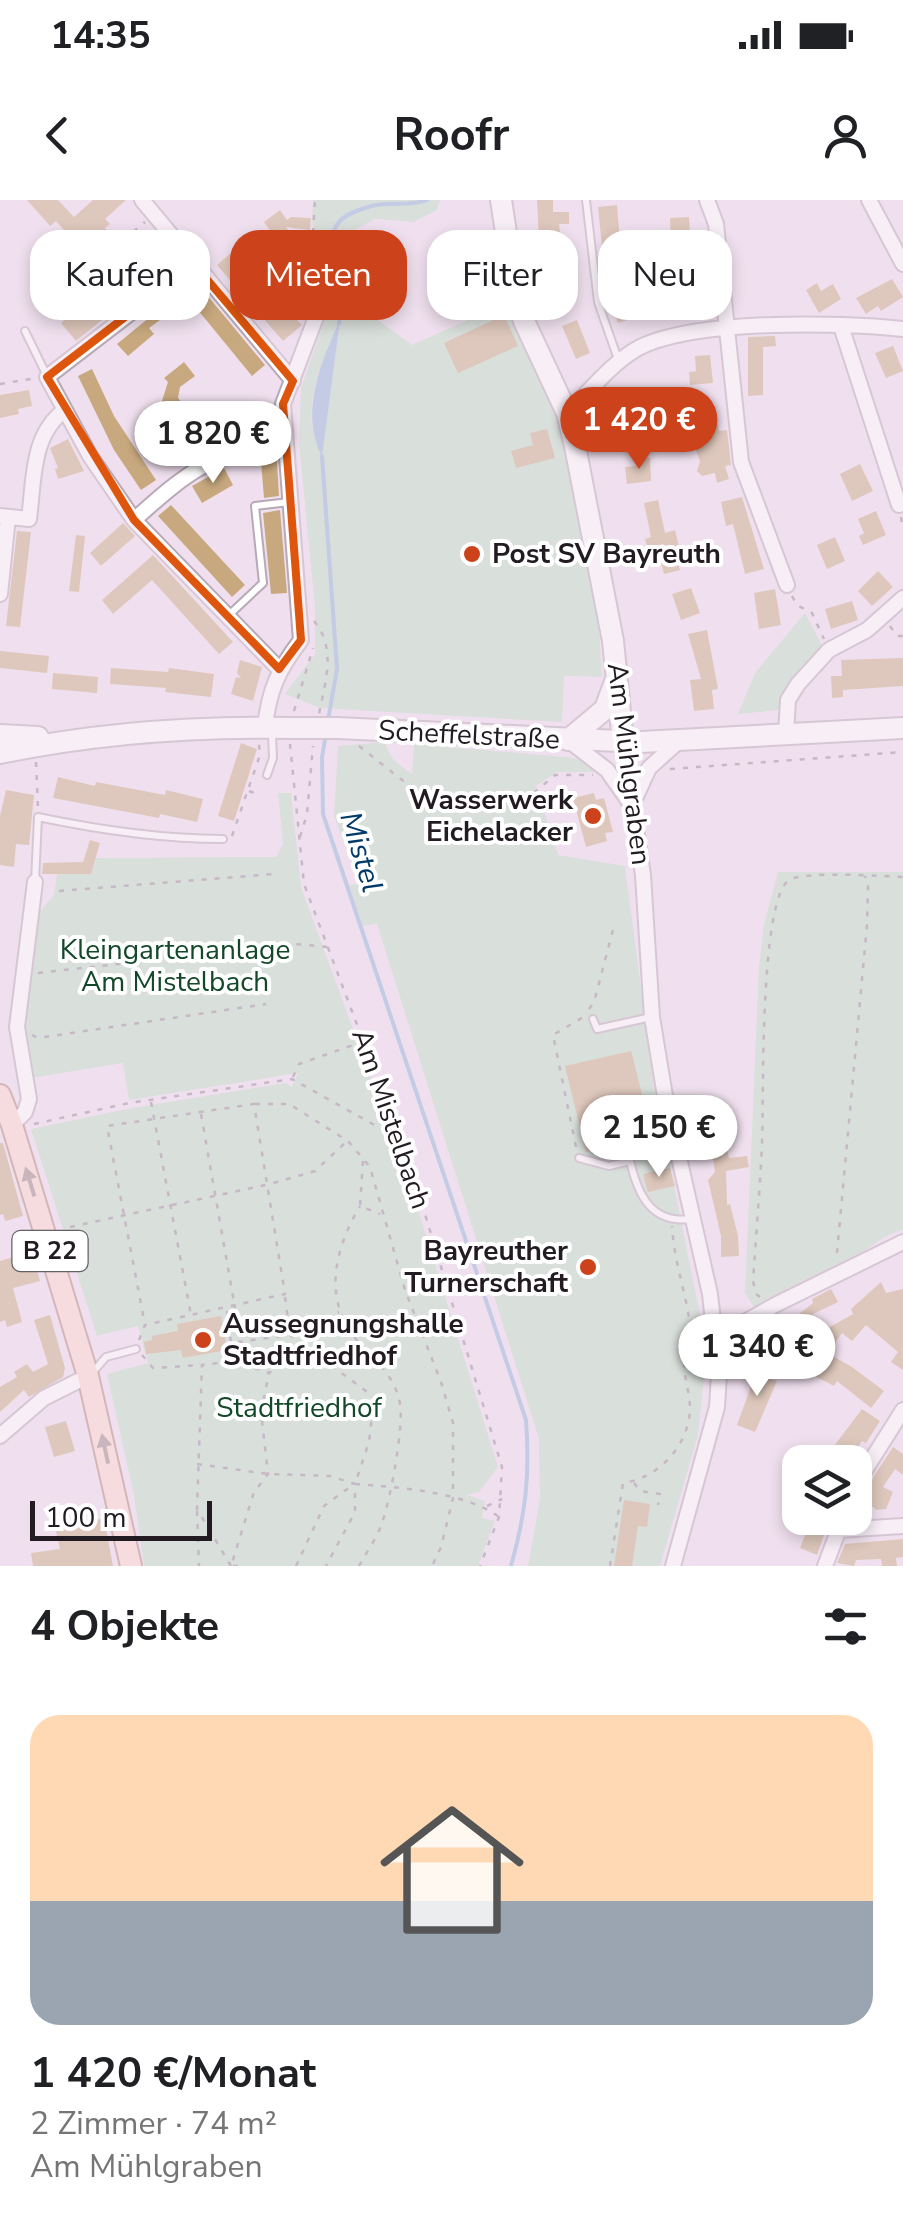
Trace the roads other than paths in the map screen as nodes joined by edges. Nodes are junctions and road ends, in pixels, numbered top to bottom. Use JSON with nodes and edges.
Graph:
{"nodes":[{"id":1,"x":142,"y":200,"type":"edge"},
{"id":2,"x":500,"y":200,"type":"edge"},
{"id":3,"x":586,"y":200,"type":"edge"},
{"id":4,"x":707,"y":200,"type":"edge"},
{"id":5,"x":869,"y":200,"type":"edge"},
{"id":6,"x":167,"y":230,"type":"edge"},
{"id":7,"x":903,"y":264,"type":"edge"},
{"id":8,"x":210,"y":283,"type":"edge"},
{"id":9,"x":121,"y":320,"type":"edge"},
{"id":10,"x":315,"y":320,"type":"edge"},
{"id":11,"x":841,"y":326,"type":"junction"},
{"id":12,"x":728,"y":327,"type":"junction"},
{"id":13,"x":903,"y":328,"type":"edge"},
{"id":14,"x":24,"y":330,"type":"dead end"},
{"id":15,"x":620,"y":363,"type":"junction"},
{"id":16,"x":48,"y":377,"type":"junction"},
{"id":17,"x":293,"y":382,"type":"junction"},
{"id":18,"x":65,"y":410,"type":"junction"},
{"id":19,"x":567,"y":413,"type":"junction"},
{"id":20,"x":285,"y":445,"type":"junction"},
{"id":21,"x":289,"y":502,"type":"junction"},
{"id":22,"x":899,"y":505,"type":"dead end"},
{"id":23,"x":4,"y":517,"type":"edge"},
{"id":24,"x":134,"y":520,"type":"junction"},
{"id":25,"x":788,"y":585,"type":"road end"},
{"id":26,"x":0,"y":594,"type":"edge"},
{"id":27,"x":903,"y":598,"type":"edge"},
{"id":28,"x":228,"y":616,"type":"junction"},
{"id":29,"x":279,"y":668,"type":"junction"},
{"id":30,"x":618,"y":672,"type":"junction"},
{"id":31,"x":280,"y":728,"type":"junction"},
{"id":32,"x":903,"y":728,"type":"edge"},
{"id":33,"x":0,"y":734,"type":"edge"},
{"id":34,"x":786,"y":734,"type":"junction"},
{"id":35,"x":65,"y":740,"type":"junction"},
{"id":36,"x":568,"y":740,"type":"junction"},
{"id":37,"x":679,"y":741,"type":"junction"},
{"id":38,"x":624,"y":742,"type":"junction"},
{"id":39,"x":36,"y":745,"type":"junction"},
{"id":40,"x":0,"y":752,"type":"edge"},
{"id":41,"x":0,"y":771,"type":"edge"},
{"id":42,"x":267,"y":775,"type":"dead end"},
{"id":43,"x":632,"y":805,"type":"junction"},
{"id":44,"x":223,"y":839,"type":"road end"},
{"id":45,"x":35,"y":882,"type":"joint"},
{"id":46,"x":652,"y":1017,"type":"junction"},
{"id":47,"x":592,"y":1019,"type":"dead end"},
{"id":48,"x":0,"y":1095,"type":"edge"},
{"id":49,"x":12,"y":1125,"type":"junction"},
{"id":50,"x":579,"y":1158,"type":"road end"},
{"id":51,"x":692,"y":1219,"type":"junction"},
{"id":52,"x":903,"y":1242,"type":"edge"},
{"id":53,"x":716,"y":1338,"type":"junction"},
{"id":54,"x":136,"y":1349,"type":"road end"},
{"id":55,"x":88,"y":1376,"type":"junction"},
{"id":56,"x":903,"y":1410,"type":"edge"},
{"id":57,"x":0,"y":1436,"type":"edge"},
{"id":58,"x":872,"y":1459,"type":"edge"},
{"id":59,"x":872,"y":1525,"type":"edge"},
{"id":60,"x":903,"y":1526,"type":"edge"},
{"id":61,"x":837,"y":1535,"type":"edge"},
{"id":62,"x":131,"y":1566,"type":"edge"},
{"id":63,"x":673,"y":1566,"type":"edge"},
{"id":64,"x":824,"y":1566,"type":"edge"}],
"edges":[{"from":1,"to":6,"type":"street"},
{"from":2,"to":19,"type":"main road","name":"Am Mühlgraben"},
{"from":3,"to":15,"type":"lane"},
{"from":4,"to":12,"type":"street"},
{"from":5,"to":7,"type":"street"},
{"from":8,"to":17,"type":"street"},
{"from":9,"to":16,"type":"street"},
{"from":10,"to":17,"type":"street"},
{"from":11,"to":12,"type":"street"},
{"from":11,"to":13,"type":"street"},
{"from":11,"to":22,"type":"street"},
{"from":12,"to":15,"type":"street"},
{"from":12,"to":25,"type":"street"},
{"from":14,"to":16,"type":"lane"},
{"from":15,"to":19,"type":"street"},
{"from":16,"to":18,"type":"street"},
{"from":17,"to":20,"type":"street"},
{"from":18,"to":23,"type":"street"},
{"from":18,"to":24,"type":"street"},
{"from":19,"to":30,"type":"main road","name":"Am Mühlgraben"},
{"from":20,"to":21,"type":"street"},
{"from":20,"to":24,"type":"street"},
{"from":21,"to":28,"type":"lane"},
{"from":21,"to":29,"type":"street"},
{"from":23,"to":26,"type":"street"},
{"from":24,"to":28,"type":"street"},
{"from":27,"to":34,"type":"street"},
{"from":28,"to":29,"type":"street"},
{"from":29,"to":31,"type":"street"},
{"from":30,"to":36,"type":"main road"},
{"from":30,"to":38,"type":"main road","name":"Am Mühlgraben"},
{"from":31,"to":35,"type":"main road","name":"Scheffelstraße"},
{"from":31,"to":36,"type":"main road","name":"Scheffelstraße","bridge":true},
{"from":31,"to":42,"type":"lane"},
{"from":32,"to":34,"type":"main road","name":"Scheffelstraße"},
{"from":33,"to":35,"type":"main road"},
{"from":34,"to":37,"type":"main road","name":"Scheffelstraße"},
{"from":35,"to":39,"type":"main road","name":"Scheffelstraße"},
{"from":36,"to":38,"type":"main road","name":"Scheffelstraße"},
{"from":36,"to":43,"type":"street"},
{"from":37,"to":38,"type":"main road","name":"Scheffelstraße"},
{"from":37,"to":43,"type":"street"},
{"from":38,"to":43,"type":"street","name":"Am Mühlgraben"},
{"from":39,"to":40,"type":"main road","name":"Scheffelstraße"},
{"from":39,"to":41,"type":"main road"},
{"from":43,"to":46,"type":"street","name":"Am Mühlgraben"},
{"from":44,"to":45,"type":"lane"},
{"from":45,"to":49,"type":"street"},
{"from":46,"to":47,"type":"lane"},
{"from":46,"to":51,"type":"street","name":"Am Mühlgraben"},
{"from":48,"to":49,"type":"main road","number":"B 22"},
{"from":55,"to":49,"type":"main road","number":"B 22","one_way":true},
{"from":50,"to":51,"type":"lane"},
{"from":51,"to":53,"type":"street","name":"Am Mühlgraben"},
{"from":52,"to":53,"type":"street"},
{"from":53,"to":63,"type":"street","name":"Am Mühlgraben"},
{"from":54,"to":55,"type":"lane"},
{"from":55,"to":57,"type":"street"},
{"from":62,"to":55,"type":"main road","number":"B 22","one_way":true},
{"from":56,"to":58,"type":"street"},
{"from":59,"to":60,"type":"street"},
{"from":61,"to":64,"type":"street"}]}
